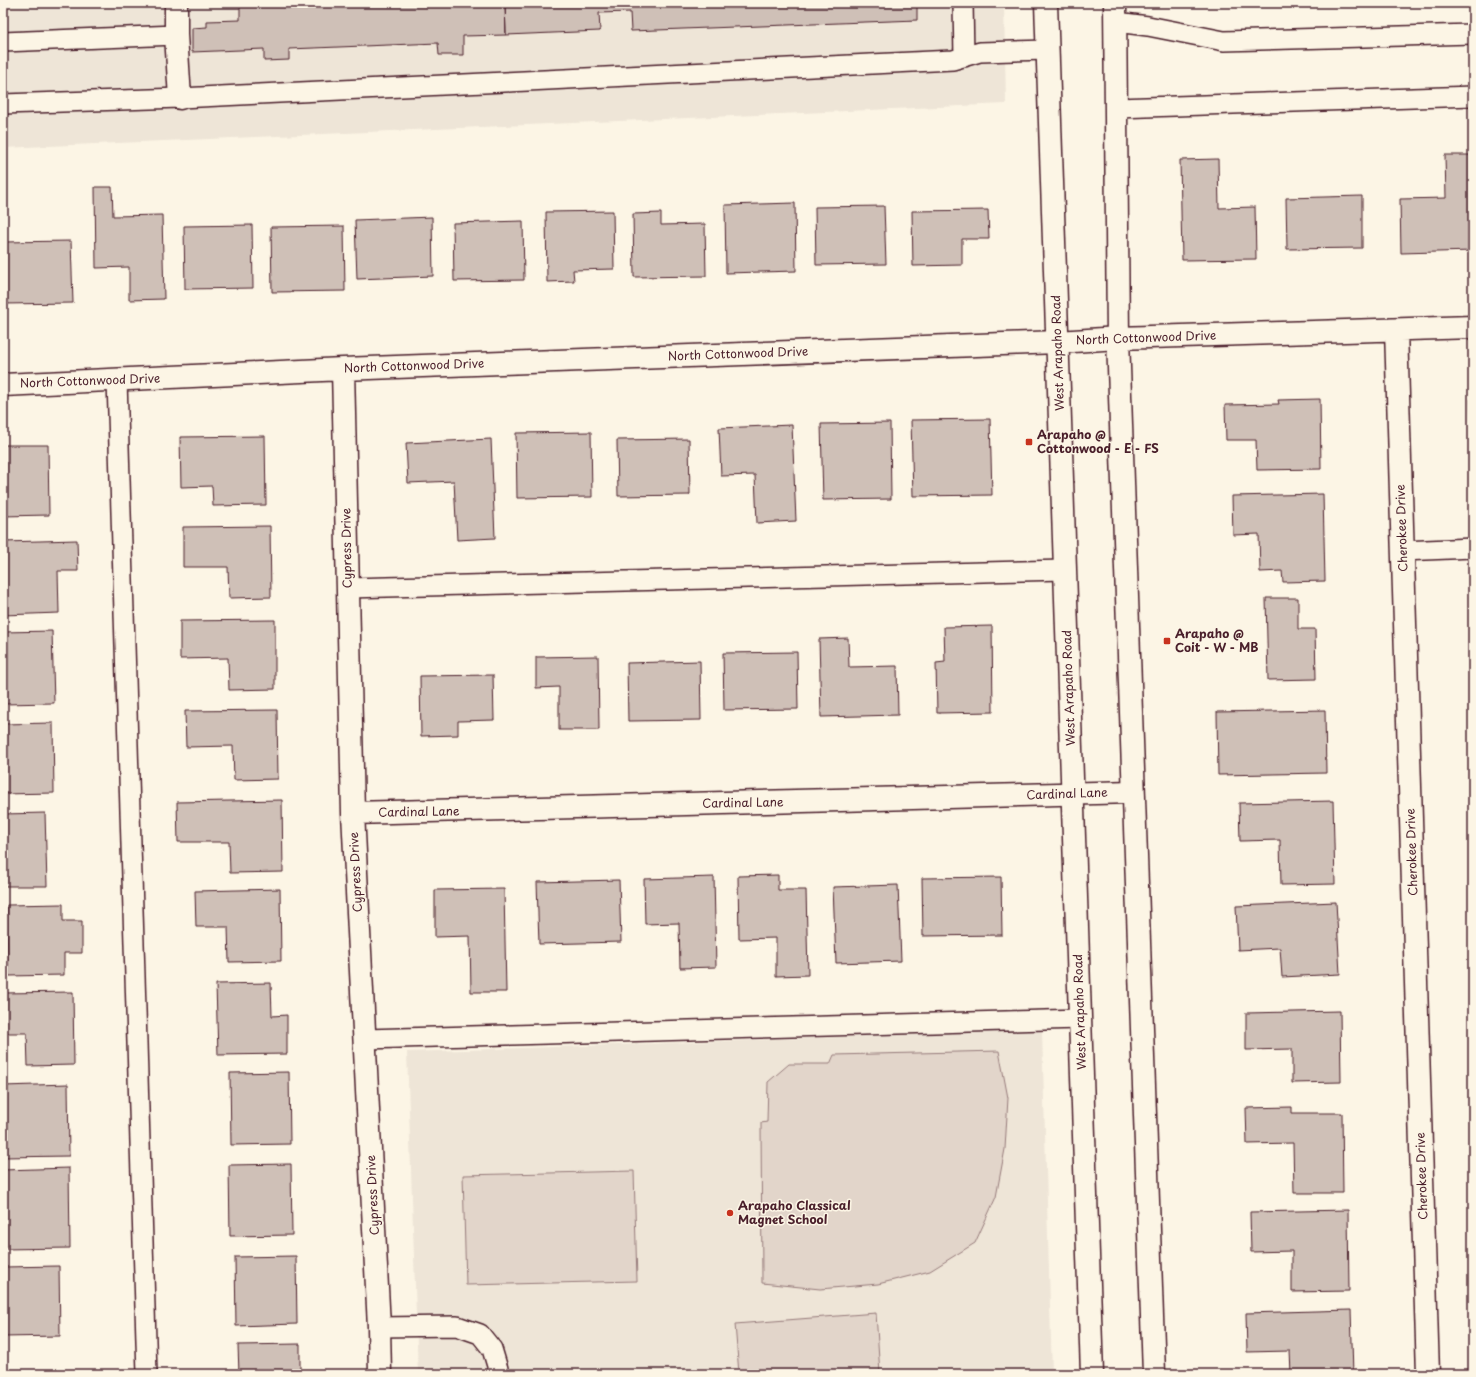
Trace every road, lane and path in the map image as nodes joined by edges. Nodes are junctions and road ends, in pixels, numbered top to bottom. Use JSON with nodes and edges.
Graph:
{"nodes":[{"id":1,"x":176,"y":3,"type":"edge"},
{"id":2,"x":963,"y":3,"type":"edge"},
{"id":3,"x":1046,"y":3,"type":"edge"},
{"id":4,"x":1116,"y":12,"type":"edge"},
{"id":5,"x":1473,"y":34,"type":"edge"},
{"id":6,"x":176,"y":35,"type":"junction"},
{"id":7,"x":3,"y":42,"type":"edge"},
{"id":8,"x":1047,"y":50,"type":"junction"},
{"id":9,"x":964,"y":57,"type":"junction"},
{"id":10,"x":1473,"y":96,"type":"edge"},
{"id":11,"x":180,"y":98,"type":"junction"},
{"id":12,"x":3,"y":104,"type":"edge"},
{"id":13,"x":1116,"y":108,"type":"junction"},
{"id":14,"x":1473,"y":328,"type":"edge"},
{"id":15,"x":1396,"y":330,"type":"junction"},
{"id":16,"x":1118,"y":338,"type":"junction"},
{"id":17,"x":1058,"y":342,"type":"junction"},
{"id":18,"x":343,"y":369,"type":"junction"},
{"id":19,"x":117,"y":380,"type":"junction"},
{"id":20,"x":3,"y":385,"type":"edge"},
{"id":21,"x":1473,"y":548,"type":"edge"},
{"id":22,"x":1402,"y":551,"type":"junction"},
{"id":23,"x":1065,"y":570,"type":"junction"},
{"id":24,"x":348,"y":588,"type":"junction"},
{"id":25,"x":1133,"y":792,"type":"junction"},
{"id":26,"x":1073,"y":795,"type":"junction"},
{"id":27,"x":353,"y":813,"type":"junction"},
{"id":28,"x":1080,"y":1019,"type":"junction"},
{"id":29,"x":365,"y":1039,"type":"junction"},
{"id":30,"x":379,"y":1326,"type":"junction"},
{"id":31,"x":147,"y":1374,"type":"edge"},
{"id":32,"x":380,"y":1374,"type":"edge"},
{"id":33,"x":498,"y":1374,"type":"edge"},
{"id":34,"x":1092,"y":1374,"type":"edge"},
{"id":35,"x":1154,"y":1374,"type":"edge"},
{"id":36,"x":1428,"y":1374,"type":"edge"}],
"edges":[{"from":1,"to":6,"type":"street"},
{"from":2,"to":9,"type":"lane"},
{"from":3,"to":8,"type":"street","name":"West Arapaho Road"},
{"from":4,"to":5,"type":"lane"},
{"from":4,"to":13,"type":"street"},
{"from":6,"to":7,"type":"lane"},
{"from":6,"to":11,"type":"street"},
{"from":8,"to":9,"type":"lane"},
{"from":8,"to":17,"type":"street","name":"West Arapaho Road"},
{"from":9,"to":11,"type":"lane"},
{"from":10,"to":13,"type":"lane"},
{"from":11,"to":12,"type":"lane"},
{"from":13,"to":16,"type":"street"},
{"from":14,"to":15,"type":"street","name":"North Cottonwood Drive"},
{"from":15,"to":16,"type":"street","name":"North Cottonwood Drive"},
{"from":15,"to":22,"type":"street","name":"Cherokee Drive"},
{"from":16,"to":17,"type":"street","name":"North Cottonwood Drive"},
{"from":16,"to":25,"type":"street"},
{"from":17,"to":18,"type":"street","name":"North Cottonwood Drive"},
{"from":17,"to":23,"type":"street","name":"West Arapaho Road"},
{"from":18,"to":19,"type":"street","name":"North Cottonwood Drive"},
{"from":18,"to":24,"type":"street","name":"Cypress Drive"},
{"from":19,"to":20,"type":"street","name":"North Cottonwood Drive"},
{"from":19,"to":31,"type":"lane"},
{"from":21,"to":22,"type":"lane"},
{"from":22,"to":36,"type":"street","name":"Cherokee Drive"},
{"from":23,"to":24,"type":"lane"},
{"from":23,"to":26,"type":"street","name":"West Arapaho Road"},
{"from":24,"to":27,"type":"street","name":"Cypress Drive"},
{"from":25,"to":26,"type":"street","name":"Cardinal Lane"},
{"from":25,"to":35,"type":"street"},
{"from":26,"to":27,"type":"street","name":"Cardinal Lane"},
{"from":26,"to":28,"type":"street","name":"West Arapaho Road"},
{"from":27,"to":29,"type":"street","name":"Cypress Drive"},
{"from":28,"to":29,"type":"lane"},
{"from":28,"to":34,"type":"street","name":"West Arapaho Road"},
{"from":29,"to":30,"type":"street","name":"Cypress Drive"},
{"from":30,"to":32,"type":"street","name":"Cypress Drive"},
{"from":30,"to":33,"type":"lane"}]}
